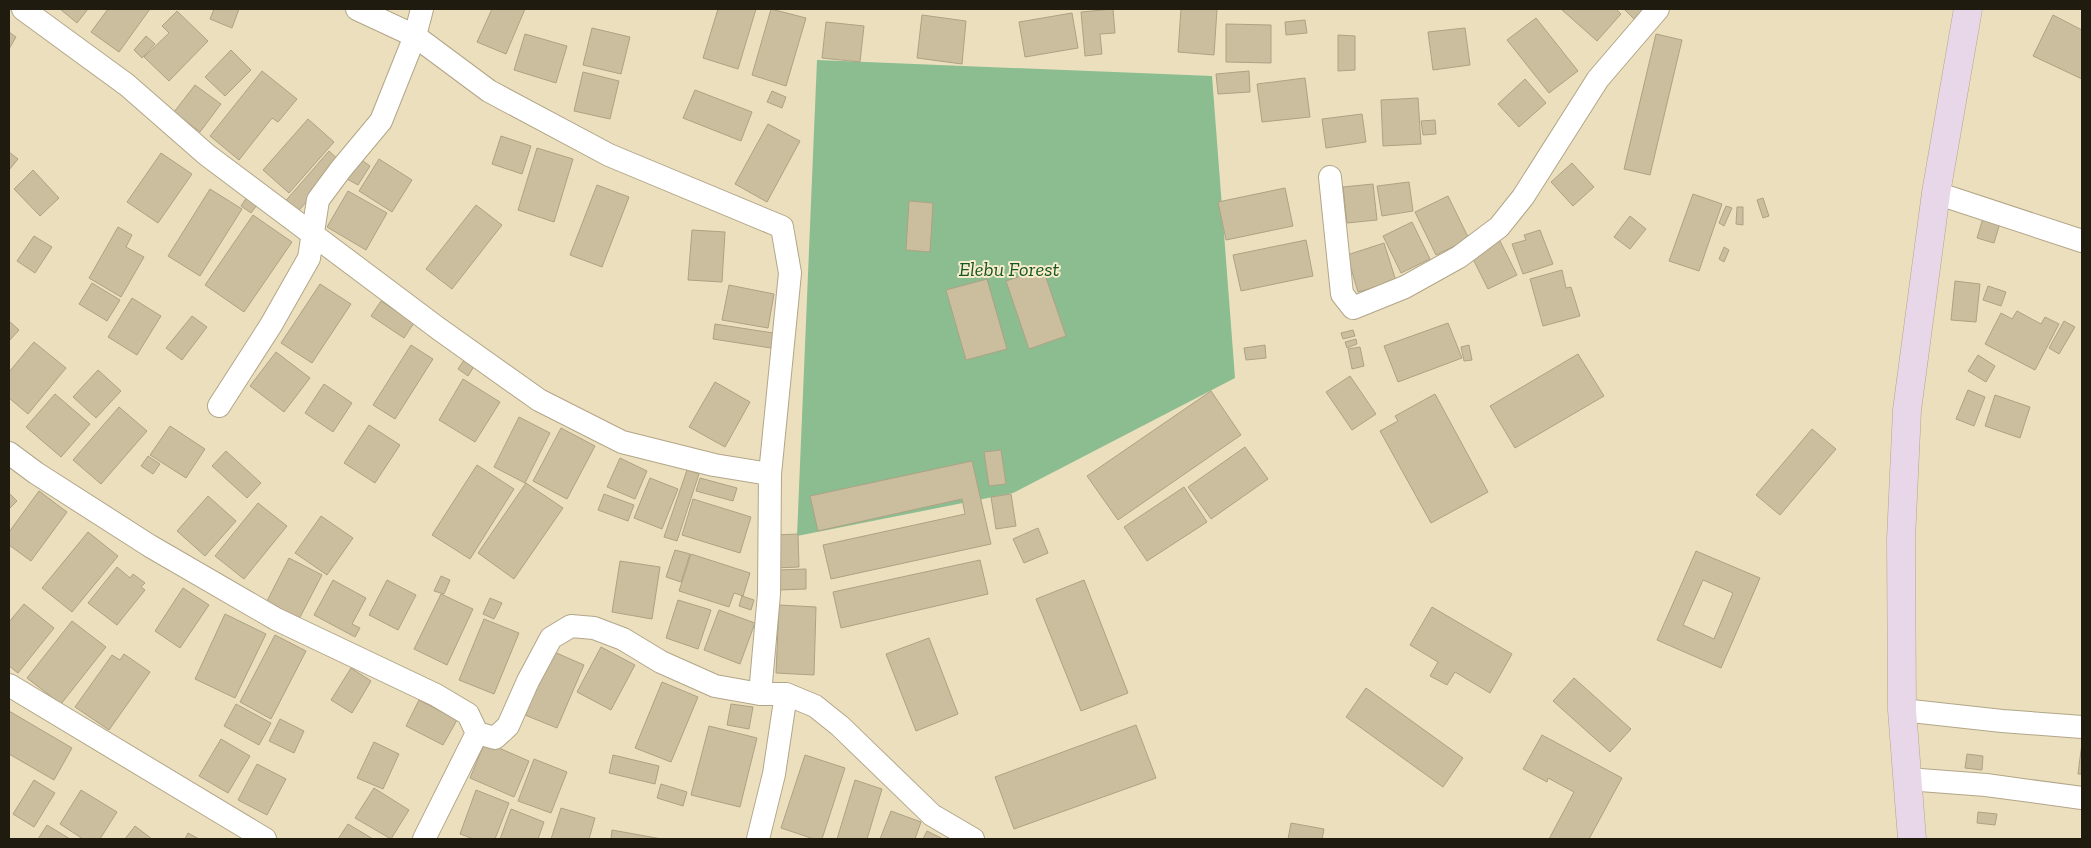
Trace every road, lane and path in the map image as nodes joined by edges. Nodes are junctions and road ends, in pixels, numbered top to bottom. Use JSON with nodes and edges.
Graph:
{"nodes":[{"id":1,"x":23,"y":9,"type":"edge"},
{"id":2,"x":358,"y":9,"type":"edge"},
{"id":3,"x":422,"y":9,"type":"edge"},
{"id":4,"x":1658,"y":9,"type":"edge"},
{"id":5,"x":1968,"y":9,"type":"edge"},
{"id":6,"x":415,"y":36,"type":"junction"},
{"id":7,"x":1330,"y":177,"type":"dead end"},
{"id":8,"x":1936,"y":193,"type":"junction"},
{"id":9,"x":313,"y":233,"type":"junction"},
{"id":10,"x":2082,"y":240,"type":"edge"},
{"id":11,"x":219,"y":406,"type":"dead end"},
{"id":12,"x":9,"y":453,"type":"edge"},
{"id":13,"x":770,"y":474,"type":"junction"},
{"id":14,"x":9,"y":685,"type":"edge"},
{"id":15,"x":760,"y":694,"type":"junction"},
{"id":16,"x":786,"y":694,"type":"junction"},
{"id":17,"x":1902,"y":710,"type":"junction"},
{"id":18,"x":2082,"y":727,"type":"edge"},
{"id":19,"x":477,"y":734,"type":"junction"},
{"id":20,"x":1907,"y":779,"type":"junction"},
{"id":21,"x":2082,"y":798,"type":"edge"},
{"id":22,"x":265,"y":839,"type":"edge"},
{"id":23,"x":424,"y":839,"type":"edge"},
{"id":24,"x":758,"y":839,"type":"edge"},
{"id":25,"x":973,"y":839,"type":"edge"},
{"id":26,"x":1912,"y":839,"type":"edge"}],
"edges":[{"from":1,"to":9,"type":"street"},
{"from":2,"to":6,"type":"street"},
{"from":3,"to":6,"type":"street"},
{"from":4,"to":7,"type":"street"},
{"from":5,"to":8,"type":"main road"},
{"from":6,"to":9,"type":"street"},
{"from":6,"to":13,"type":"street"},
{"from":8,"to":10,"type":"street"},
{"from":8,"to":17,"type":"main road"},
{"from":9,"to":11,"type":"street"},
{"from":9,"to":13,"type":"street"},
{"from":12,"to":19,"type":"street"},
{"from":13,"to":15,"type":"street"},
{"from":14,"to":22,"type":"street"},
{"from":15,"to":16,"type":"street"},
{"from":15,"to":19,"type":"street"},
{"from":16,"to":24,"type":"street"},
{"from":16,"to":25,"type":"street"},
{"from":17,"to":18,"type":"street"},
{"from":17,"to":20,"type":"main road"},
{"from":19,"to":23,"type":"street"},
{"from":20,"to":21,"type":"street"},
{"from":20,"to":26,"type":"main road"}]}
